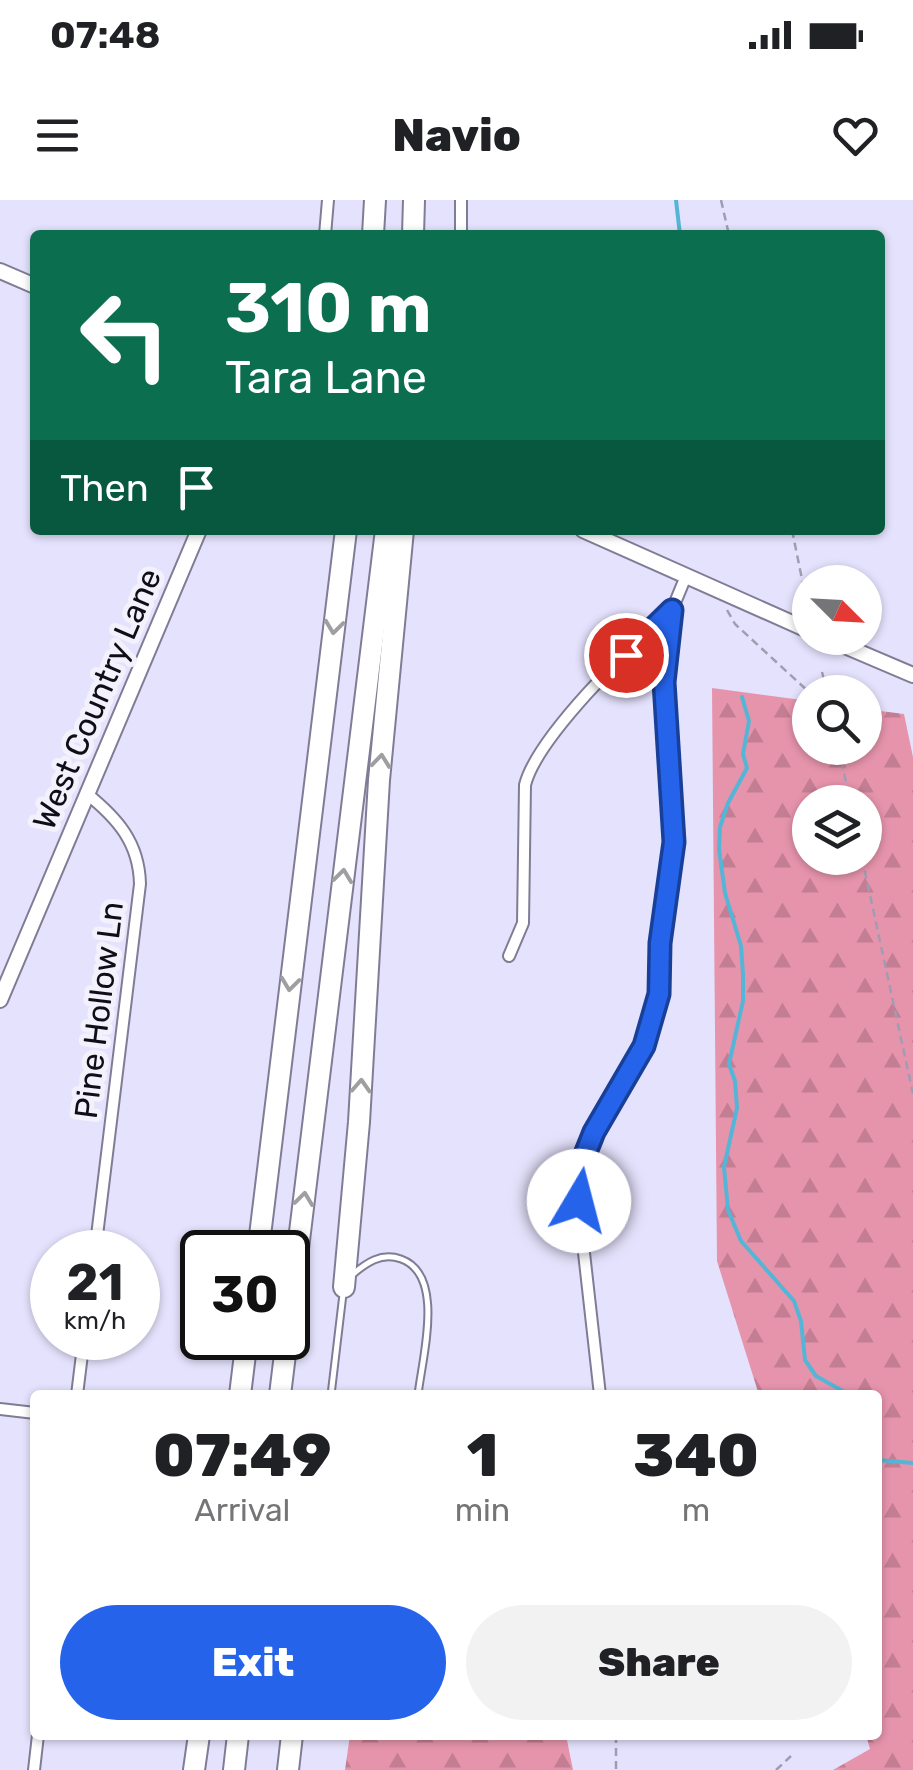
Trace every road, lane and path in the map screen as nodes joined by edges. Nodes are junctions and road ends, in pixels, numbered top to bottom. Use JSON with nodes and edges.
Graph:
{"nodes":[{"id":1,"x":328,"y":200,"type":"edge"},
{"id":2,"x":375,"y":200,"type":"edge"},
{"id":3,"x":414,"y":200,"type":"edge"},
{"id":4,"x":461,"y":200,"type":"edge"},
{"id":5,"x":721,"y":200,"type":"edge"},
{"id":6,"x":325,"y":230,"type":"edge"},
{"id":7,"x":374,"y":230,"type":"edge"},
{"id":8,"x":412,"y":230,"type":"edge"},
{"id":9,"x":462,"y":230,"type":"edge"},
{"id":10,"x":727,"y":230,"type":"edge"},
{"id":11,"x":0,"y":271,"type":"edge"},
{"id":12,"x":30,"y":284,"type":"edge"},
{"id":13,"x":197,"y":535,"type":"edge"},
{"id":14,"x":345,"y":535,"type":"edge"},
{"id":15,"x":385,"y":535,"type":"edge"},
{"id":16,"x":403,"y":535,"type":"edge"},
{"id":17,"x":593,"y":535,"type":"edge"},
{"id":18,"x":793,"y":535,"type":"edge"},
{"id":19,"x":800,"y":565,"type":"edge"},
{"id":20,"x":686,"y":576,"type":"junction"},
{"id":21,"x":729,"y":595,"type":"junction"},
{"id":22,"x":672,"y":610,"type":"junction"},
{"id":23,"x":792,"y":622,"type":"edge"},
{"id":24,"x":866,"y":655,"type":"edge"},
{"id":25,"x":822,"y":672,"type":"dead end"},
{"id":26,"x":823,"y":675,"type":"edge"},
{"id":27,"x":913,"y":675,"type":"edge"},
{"id":28,"x":792,"y":676,"type":"edge"},
{"id":29,"x":86,"y":793,"type":"junction"},
{"id":30,"x":866,"y":875,"type":"edge"},
{"id":31,"x":509,"y":956,"type":"dead end"},
{"id":32,"x":0,"y":1000,"type":"edge"},
{"id":33,"x":913,"y":1094,"type":"edge"},
{"id":34,"x":98,"y":1230,"type":"edge"},
{"id":35,"x":261,"y":1230,"type":"edge"},
{"id":36,"x":300,"y":1230,"type":"edge"},
{"id":37,"x":344,"y":1287,"type":"junction"},
{"id":38,"x":82,"y":1360,"type":"edge"},
{"id":39,"x":244,"y":1360,"type":"edge"},
{"id":40,"x":284,"y":1360,"type":"edge"},
{"id":41,"x":79,"y":1390,"type":"edge"},
{"id":42,"x":241,"y":1390,"type":"edge"},
{"id":43,"x":281,"y":1390,"type":"edge"},
{"id":44,"x":332,"y":1390,"type":"edge"},
{"id":45,"x":419,"y":1390,"type":"edge"},
{"id":46,"x":599,"y":1390,"type":"edge"},
{"id":47,"x":0,"y":1409,"type":"edge"},
{"id":48,"x":30,"y":1412,"type":"edge"},
{"id":49,"x":37,"y":1740,"type":"edge"},
{"id":50,"x":197,"y":1740,"type":"edge"},
{"id":51,"x":237,"y":1740,"type":"edge"},
{"id":52,"x":291,"y":1740,"type":"edge"},
{"id":53,"x":616,"y":1740,"type":"edge"},
{"id":54,"x":791,"y":1756,"type":"dead end"},
{"id":55,"x":34,"y":1770,"type":"edge"},
{"id":56,"x":194,"y":1770,"type":"edge"},
{"id":57,"x":234,"y":1770,"type":"edge"},
{"id":58,"x":288,"y":1770,"type":"edge"},
{"id":59,"x":616,"y":1770,"type":"edge"},
{"id":60,"x":776,"y":1770,"type":"edge"}],
"edges":[{"from":1,"to":6,"type":"street"},
{"from":2,"to":7,"type":"highway"},
{"from":3,"to":8,"type":"highway"},
{"from":4,"to":9,"type":"street"},
{"from":5,"to":10,"type":"path"},
{"from":11,"to":12,"type":"street"},
{"from":13,"to":29,"type":"street","name":"West Country Lane"},
{"from":14,"to":35,"type":"highway","one_way":true},
{"from":36,"to":15,"type":"highway","one_way":true},
{"from":37,"to":16,"type":"highway","one_way":true},
{"from":17,"to":20,"type":"street"},
{"from":18,"to":19,"type":"path"},
{"from":20,"to":21,"type":"street"},
{"from":20,"to":22,"type":"street"},
{"from":21,"to":23,"type":"street"},
{"from":21,"to":28,"type":"path"},
{"from":22,"to":31,"type":"street"},
{"from":22,"to":46,"type":"street"},
{"from":24,"to":27,"type":"street"},
{"from":25,"to":26,"type":"path"},
{"from":29,"to":32,"type":"street","name":"West Country Lane"},
{"from":29,"to":34,"type":"street","name":"Pine Hollow Ln"},
{"from":30,"to":33,"type":"path"},
{"from":37,"to":44,"type":"lane"},
{"from":37,"to":45,"type":"lane"},
{"from":38,"to":41,"type":"street"},
{"from":39,"to":42,"type":"highway"},
{"from":40,"to":43,"type":"highway"},
{"from":47,"to":48,"type":"street"},
{"from":49,"to":55,"type":"street"},
{"from":50,"to":56,"type":"highway"},
{"from":51,"to":57,"type":"highway"},
{"from":52,"to":58,"type":"highway"},
{"from":53,"to":59,"type":"path"},
{"from":54,"to":60,"type":"path"}]}
